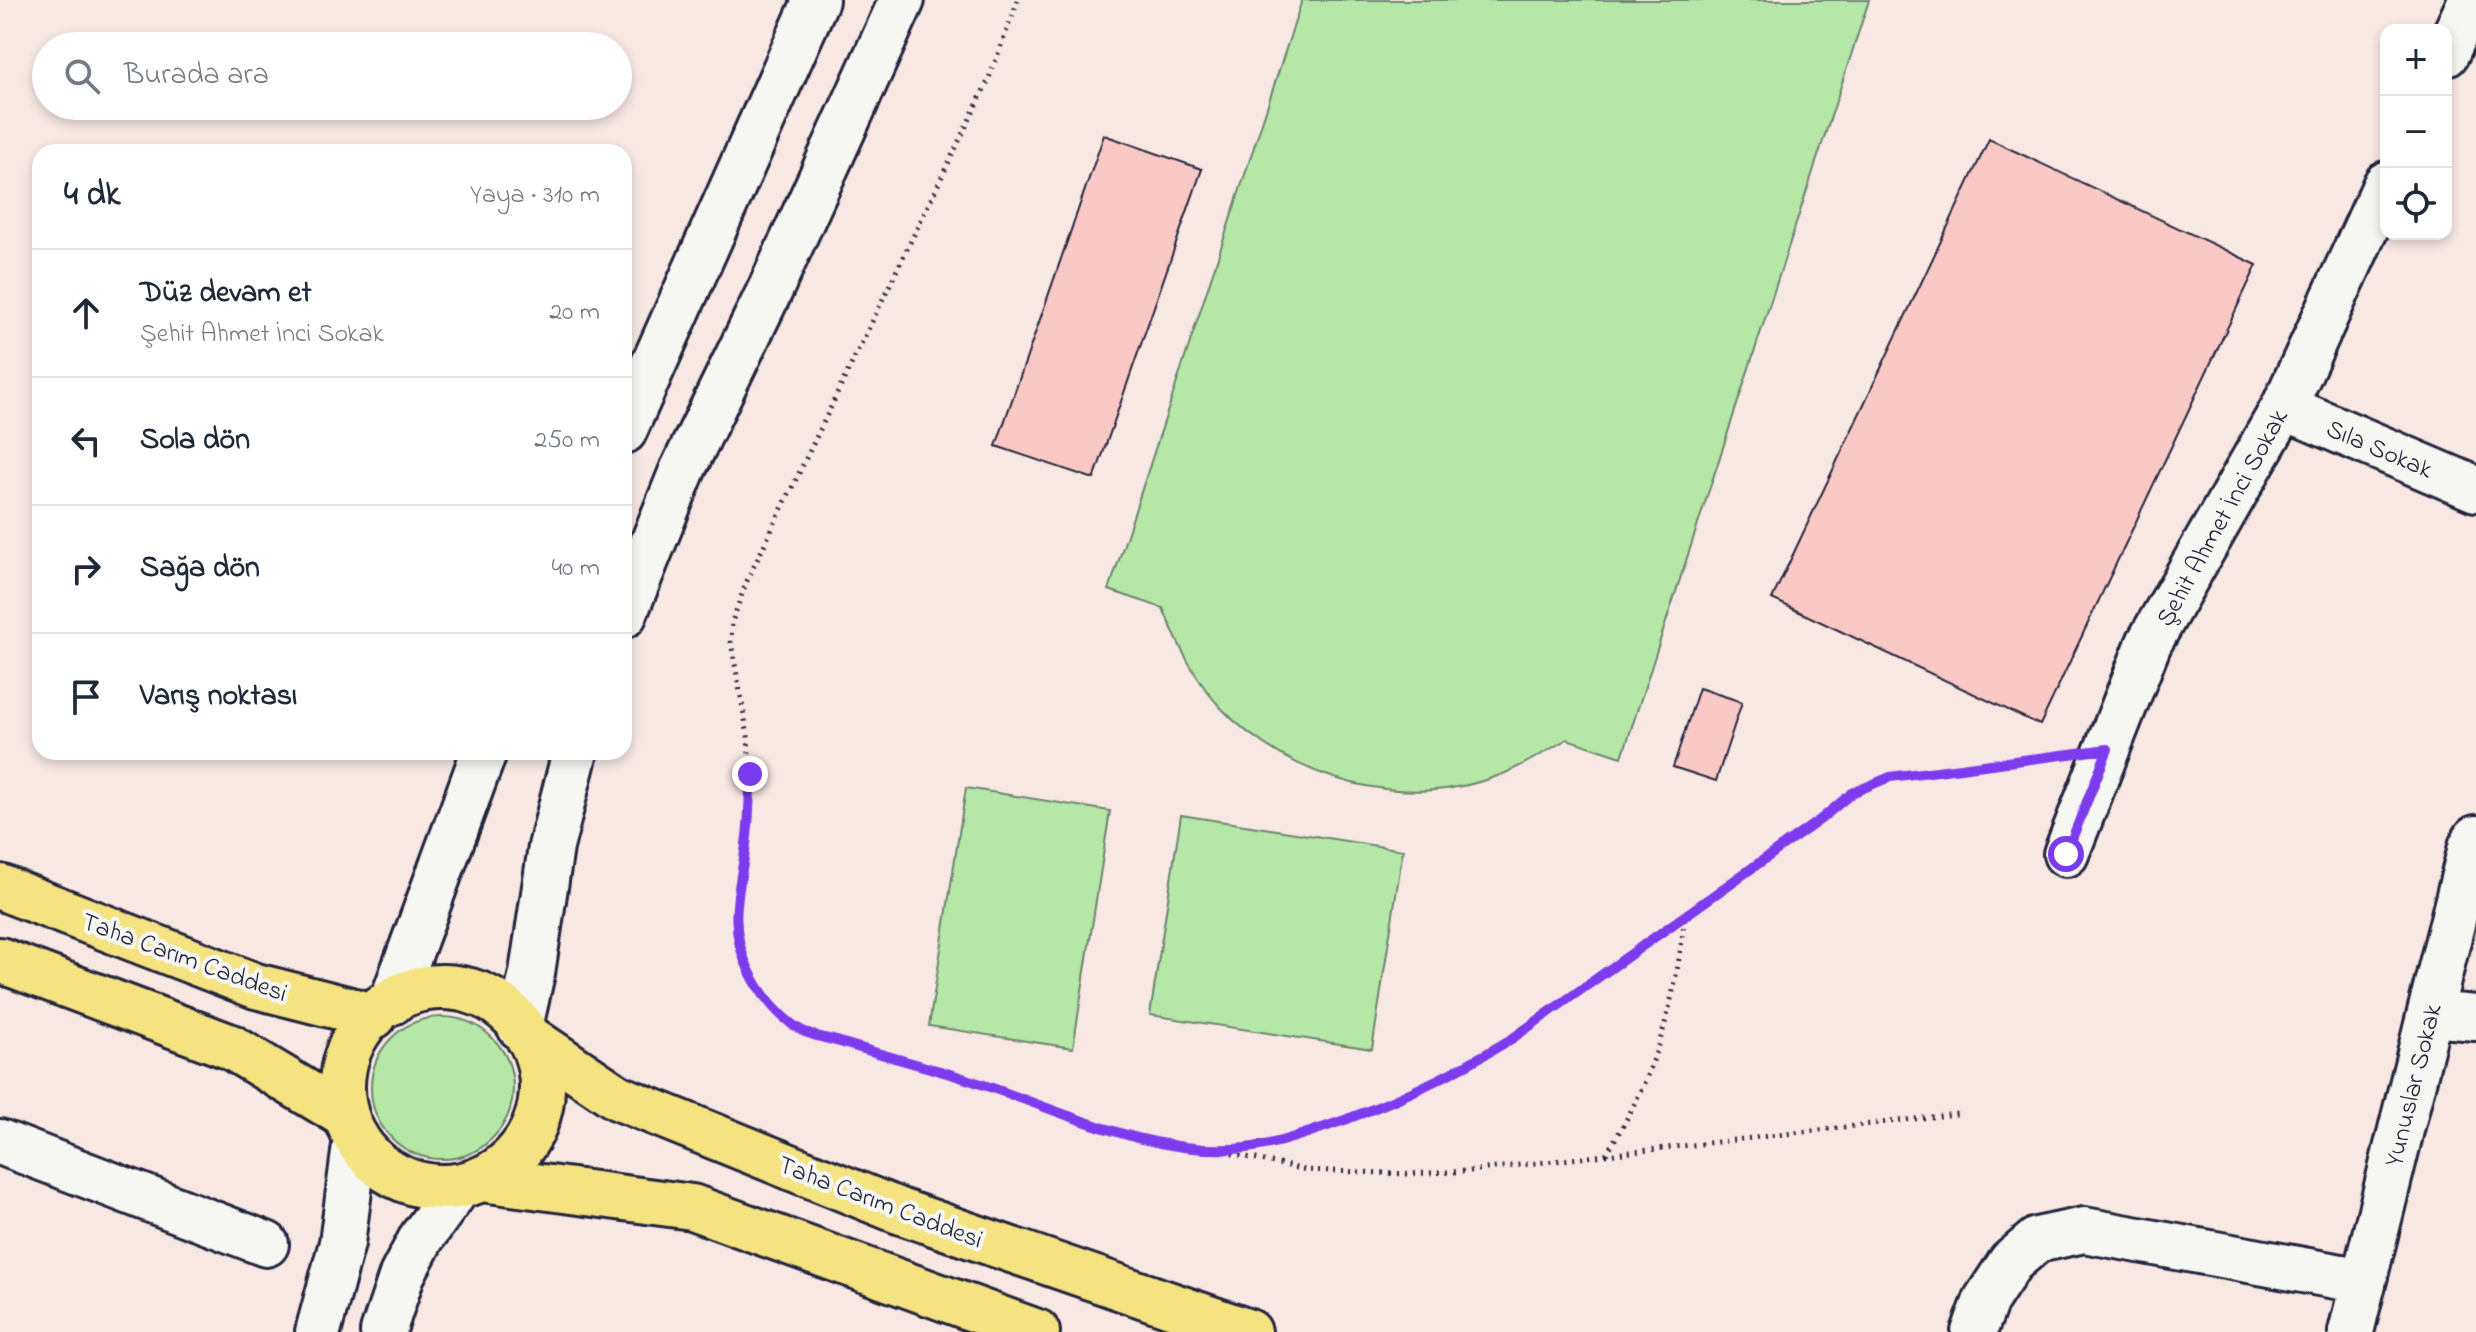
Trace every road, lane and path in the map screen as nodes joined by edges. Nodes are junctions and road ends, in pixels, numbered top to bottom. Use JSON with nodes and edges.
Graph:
{"nodes":[{"id":1,"x":816,"y":0,"type":"edge"},
{"id":2,"x":902,"y":0,"type":"edge"},
{"id":3,"x":1018,"y":0,"type":"edge"},
{"id":4,"x":2471,"y":0,"type":"edge"},
{"id":5,"x":2452,"y":41,"type":"edge"},
{"id":6,"x":2380,"y":197,"type":"edge"},
{"id":7,"x":2284,"y":407,"type":"junction"},
{"id":8,"x":632,"y":413,"type":"edge"},
{"id":9,"x":2476,"y":489,"type":"edge"},
{"id":10,"x":632,"y":595,"type":"edge"},
{"id":11,"x":2108,"y":749,"type":"junction"},
{"id":12,"x":481,"y":760,"type":"edge"},
{"id":13,"x":573,"y":760,"type":"edge"},
{"id":14,"x":2476,"y":838,"type":"edge"},
{"id":15,"x":2066,"y":854,"type":"dead end"},
{"id":16,"x":0,"y":887,"type":"edge"},
{"id":17,"x":1685,"y":915,"type":"junction"},
{"id":18,"x":0,"y":960,"type":"edge"},
{"id":19,"x":383,"y":1009,"type":"junction"},
{"id":20,"x":2430,"y":1014,"type":"junction"},
{"id":21,"x":2476,"y":1018,"type":"edge"},
{"id":22,"x":524,"y":1032,"type":"junction"},
{"id":23,"x":1957,"y":1114,"type":"dead end"},
{"id":24,"x":351,"y":1127,"type":"junction"},
{"id":25,"x":0,"y":1142,"type":"edge"},
{"id":26,"x":1216,"y":1150,"type":"junction"},
{"id":27,"x":1606,"y":1154,"type":"junction"},
{"id":28,"x":471,"y":1182,"type":"junction"},
{"id":29,"x":266,"y":1244,"type":"dead end"},
{"id":30,"x":2363,"y":1281,"type":"junction"},
{"id":31,"x":2358,"y":1331,"type":"edge"},
{"id":32,"x":318,"y":1332,"type":"edge"},
{"id":33,"x":383,"y":1332,"type":"edge"},
{"id":34,"x":1037,"y":1332,"type":"edge"},
{"id":35,"x":1249,"y":1332,"type":"edge"},
{"id":36,"x":1974,"y":1332,"type":"edge"}],
"edges":[{"from":1,"to":8,"type":"street"},
{"from":2,"to":10,"type":"street"},
{"from":3,"to":26,"type":"path"},
{"from":4,"to":5,"type":"street"},
{"from":6,"to":7,"type":"street","name":"Şehit Ahmet İnci Sokak"},
{"from":7,"to":9,"type":"street","name":"Sıla Sokak"},
{"from":7,"to":11,"type":"street","name":"Şehit Ahmet İnci Sokak"},
{"from":11,"to":15,"type":"street","name":"Şehit Ahmet İnci Sokak"},
{"from":11,"to":17,"type":"path"},
{"from":12,"to":19,"type":"street"},
{"from":13,"to":22,"type":"street"},
{"from":14,"to":20,"type":"street","name":"Yunuslar Sokak"},
{"from":16,"to":19,"type":"main road","name":"Taha Carım Caddesi"},
{"from":17,"to":26,"type":"path"},
{"from":17,"to":27,"type":"path"},
{"from":18,"to":24,"type":"main road"},
{"from":19,"to":22,"type":"main road"},
{"from":19,"to":24,"type":"main road"},
{"from":20,"to":21,"type":"street"},
{"from":20,"to":30,"type":"street","name":"Yunuslar Sokak"},
{"from":22,"to":28,"type":"main road"},
{"from":22,"to":35,"type":"main road","name":"Taha Carım Caddesi"},
{"from":23,"to":27,"type":"path"},
{"from":24,"to":28,"type":"main road"},
{"from":24,"to":32,"type":"street"},
{"from":25,"to":29,"type":"street"},
{"from":26,"to":27,"type":"path"},
{"from":28,"to":33,"type":"street"},
{"from":28,"to":34,"type":"main road"},
{"from":30,"to":31,"type":"street","name":"Yunuslar Sokak"},
{"from":30,"to":36,"type":"street"}]}
